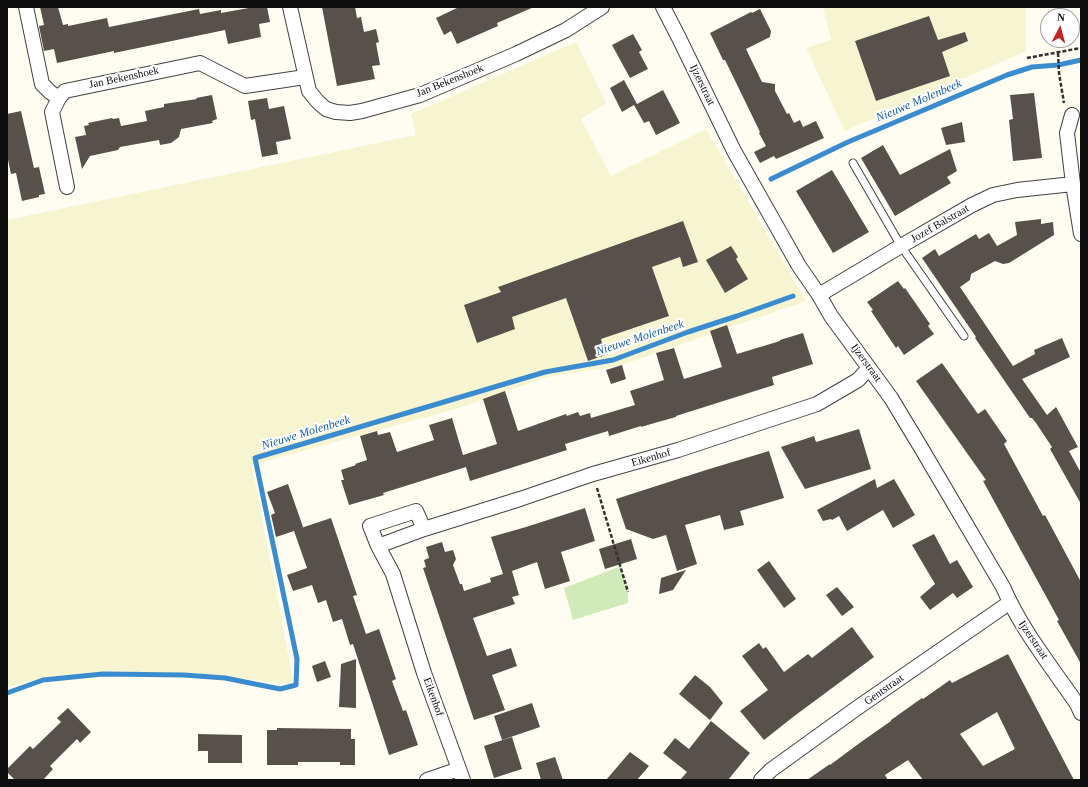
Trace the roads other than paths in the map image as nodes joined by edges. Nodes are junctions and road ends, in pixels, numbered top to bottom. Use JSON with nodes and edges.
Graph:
{"nodes":[{"id":1,"x":26,"y":7,"type":"edge"},
{"id":2,"x":290,"y":7,"type":"edge"},
{"id":3,"x":602,"y":7,"type":"edge"},
{"id":4,"x":663,"y":7,"type":"edge"},
{"id":5,"x":305,"y":77,"type":"junction"},
{"id":6,"x":59,"y":98,"type":"junction"},
{"id":7,"x":1072,"y":115,"type":"road end"},
{"id":8,"x":853,"y":163,"type":"dead end"},
{"id":9,"x":1073,"y":184,"type":"junction"},
{"id":10,"x":67,"y":187,"type":"dead end"},
{"id":11,"x":1081,"y":234,"type":"edge"},
{"id":12,"x":901,"y":246,"type":"junction"},
{"id":13,"x":819,"y":295,"type":"junction"},
{"id":14,"x":964,"y":336,"type":"dead end"},
{"id":15,"x":869,"y":368,"type":"junction"},
{"id":16,"x":424,"y":530,"type":"junction"},
{"id":17,"x":378,"y":546,"type":"junction"},
{"id":18,"x":1009,"y":602,"type":"junction"},
{"id":19,"x":1080,"y":706,"type":"edge"},
{"id":20,"x":461,"y":774,"type":"edge"},
{"id":21,"x":427,"y":780,"type":"edge"},
{"id":22,"x":761,"y":780,"type":"edge"}],
"edges":[{"from":1,"to":6,"type":"street"},
{"from":2,"to":5,"type":"street","name":"Jan Bekenshoek"},
{"from":3,"to":5,"type":"street","name":"Jan Bekenshoek"},
{"from":4,"to":13,"type":"street","name":"Ijzerstraat"},
{"from":5,"to":6,"type":"street","name":"Jan Bekenshoek"},
{"from":6,"to":10,"type":"street"},
{"from":7,"to":9,"type":"street"},
{"from":8,"to":12,"type":"lane"},
{"from":9,"to":11,"type":"street"},
{"from":9,"to":12,"type":"street","name":"Jozef Balstraat"},
{"from":12,"to":13,"type":"street","name":"Jozef Balstraat"},
{"from":12,"to":14,"type":"lane"},
{"from":13,"to":15,"type":"street","name":"Ijzerstraat"},
{"from":15,"to":16,"type":"street","name":"Eikenhof"},
{"from":15,"to":18,"type":"street","name":"Ijzerstraat"},
{"from":16,"to":17,"type":"street","name":"Eikenhof"},
{"from":16,"to":17,"type":"street","name":"Eikenhof"},
{"from":17,"to":20,"type":"street","name":"Eikenhof"},
{"from":18,"to":19,"type":"street","name":"Ijzerstraat"},
{"from":18,"to":22,"type":"street","name":"Gentstraat"},
{"from":20,"to":21,"type":"street"}]}
